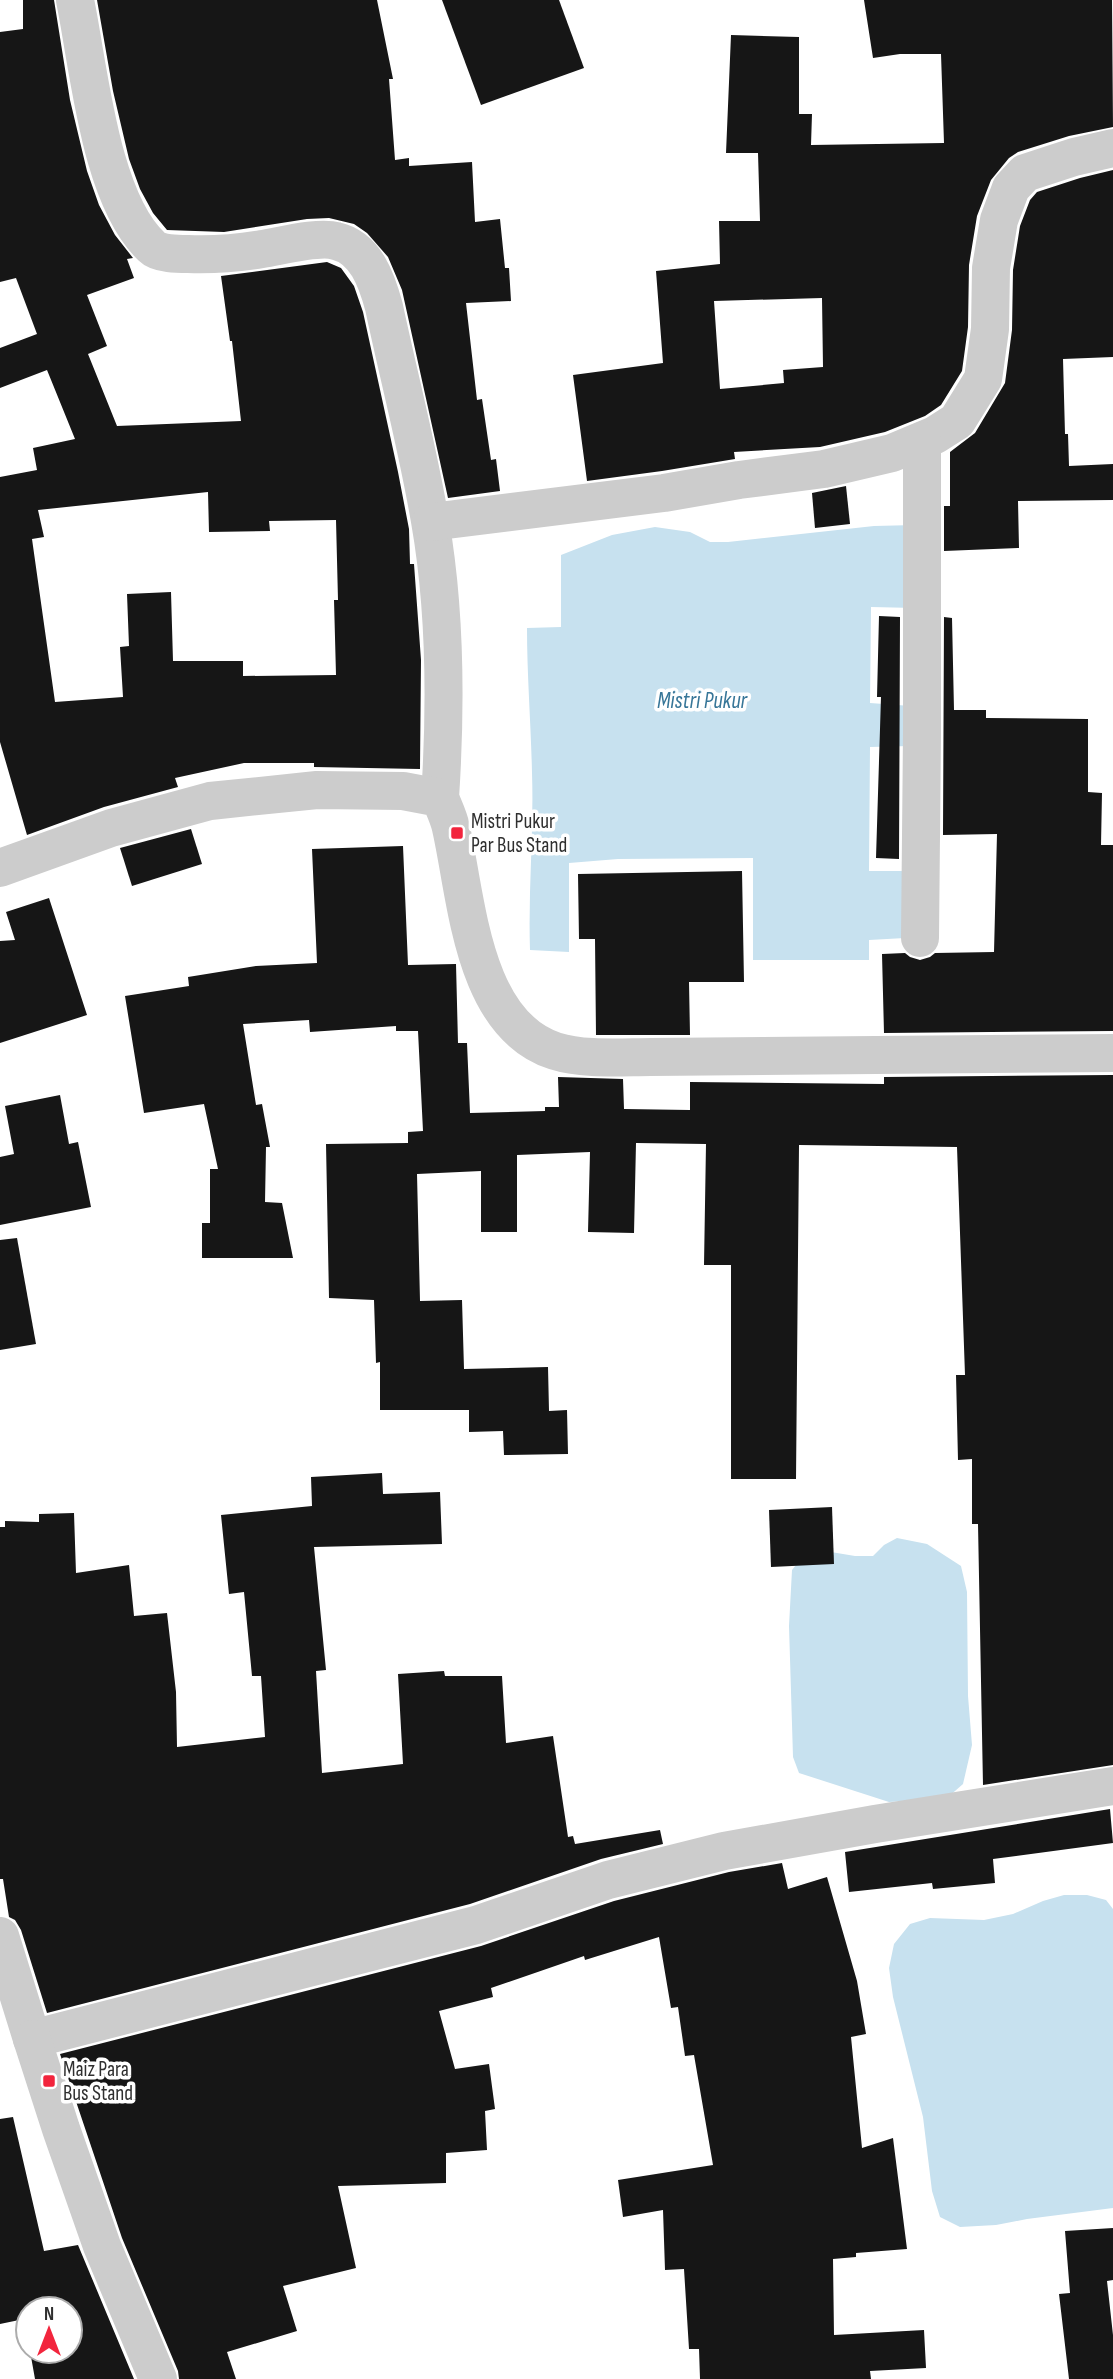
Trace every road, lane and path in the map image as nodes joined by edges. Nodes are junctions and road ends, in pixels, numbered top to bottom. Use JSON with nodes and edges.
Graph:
{"nodes":[{"id":1,"x":75,"y":0,"type":"edge"},
{"id":2,"x":1113,"y":148,"type":"edge"},
{"id":3,"x":922,"y":441,"type":"junction"},
{"id":4,"x":431,"y":522,"type":"junction"},
{"id":5,"x":440,"y":798,"type":"junction"},
{"id":6,"x":0,"y":868,"type":"edge"},
{"id":7,"x":920,"y":938,"type":"dead end"},
{"id":8,"x":1113,"y":1053,"type":"edge"},
{"id":9,"x":1113,"y":1786,"type":"edge"},
{"id":10,"x":0,"y":1936,"type":"edge"},
{"id":11,"x":32,"y":2039,"type":"junction"},
{"id":12,"x":158,"y":2379,"type":"edge"}],
"edges":[{"from":1,"to":4,"type":"street"},
{"from":2,"to":3,"type":"street"},
{"from":3,"to":4,"type":"street"},
{"from":3,"to":7,"type":"street"},
{"from":4,"to":5,"type":"street"},
{"from":5,"to":6,"type":"street"},
{"from":5,"to":8,"type":"street"},
{"from":9,"to":11,"type":"street"},
{"from":10,"to":11,"type":"street"},
{"from":11,"to":12,"type":"street"}]}
